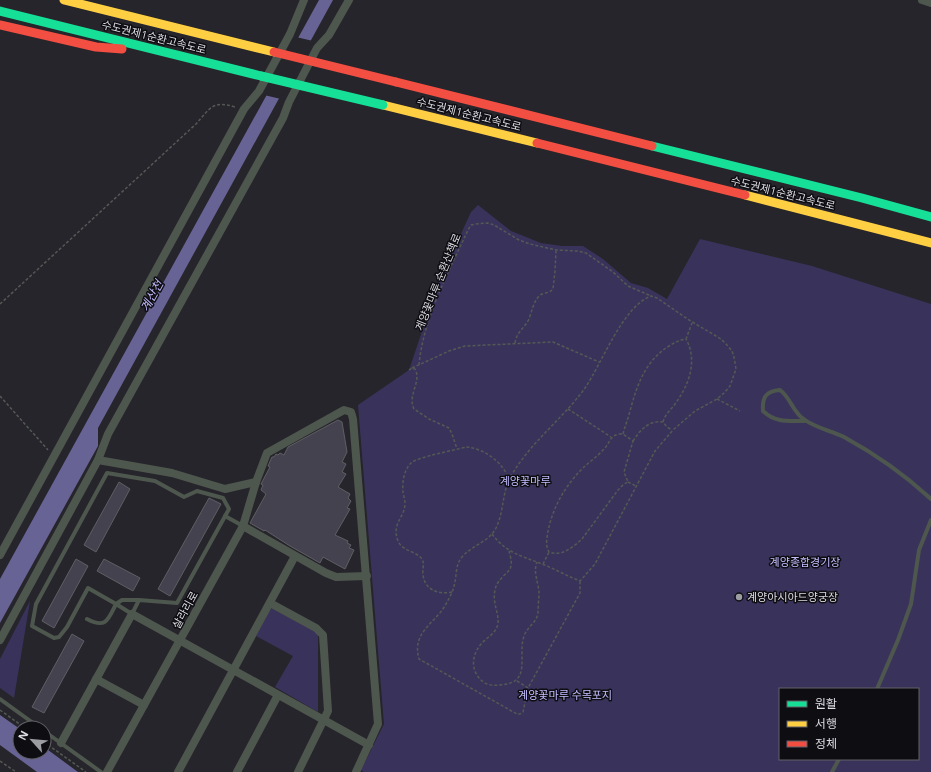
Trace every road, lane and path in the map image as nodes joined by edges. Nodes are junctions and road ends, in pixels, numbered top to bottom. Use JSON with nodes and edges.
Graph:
{"nodes":[{"id":1,"x":64,"y":0,"type":"edge"},
{"id":2,"x":304,"y":0,"type":"edge"},
{"id":3,"x":349,"y":0,"type":"edge"},
{"id":4,"x":0,"y":10,"type":"edge"},
{"id":5,"x":0,"y":25,"type":"edge"},
{"id":6,"x":170,"y":53,"type":"junction"},
{"id":7,"x":244,"y":109,"type":"junction"},
{"id":8,"x":931,"y":217,"type":"edge"},
{"id":9,"x":865,"y":225,"type":"junction"},
{"id":10,"x":931,"y":243,"type":"edge"},
{"id":11,"x":918,"y":249,"type":"dead end"},
{"id":12,"x":556,"y":250,"type":"junction"},
{"id":13,"x":651,"y":296,"type":"junction"},
{"id":14,"x":0,"y":304,"type":"edge"},
{"id":15,"x":692,"y":322,"type":"junction"},
{"id":16,"x":686,"y":339,"type":"junction"},
{"id":17,"x":515,"y":343,"type":"junction"},
{"id":18,"x":599,"y":362,"type":"junction"},
{"id":19,"x":419,"y":365,"type":"junction"},
{"id":20,"x":412,"y":368,"type":"junction"},
{"id":21,"x":409,"y":370,"type":"dead end"},
{"id":22,"x":0,"y":396,"type":"edge"},
{"id":23,"x":717,"y":398,"type":"junction"},
{"id":24,"x":568,"y":409,"type":"junction"},
{"id":25,"x":740,"y":411,"type":"dead end"},
{"id":26,"x":805,"y":421,"type":"junction"},
{"id":27,"x":663,"y":422,"type":"junction"},
{"id":28,"x":673,"y":430,"type":"junction"},
{"id":29,"x":623,"y":434,"type":"junction"},
{"id":30,"x":611,"y":437,"type":"junction"},
{"id":31,"x":633,"y":441,"type":"junction"},
{"id":32,"x":457,"y":449,"type":"junction"},
{"id":33,"x":54,"y":457,"type":"junction"},
{"id":34,"x":98,"y":460,"type":"junction"},
{"id":35,"x":509,"y":480,"type":"junction"},
{"id":36,"x":256,"y":482,"type":"junction"},
{"id":37,"x":628,"y":482,"type":"junction"},
{"id":38,"x":636,"y":486,"type":"junction"},
{"id":39,"x":931,"y":499,"type":"edge"},
{"id":40,"x":225,"y":516,"type":"junction"},
{"id":41,"x":931,"y":520,"type":"edge"},
{"id":42,"x":244,"y":526,"type":"junction"},
{"id":43,"x":492,"y":534,"type":"junction"},
{"id":44,"x":509,"y":550,"type":"junction"},
{"id":45,"x":549,"y":552,"type":"junction"},
{"id":46,"x":0,"y":555,"type":"edge"},
{"id":47,"x":295,"y":556,"type":"junction"},
{"id":48,"x":536,"y":562,"type":"junction"},
{"id":49,"x":543,"y":564,"type":"junction"},
{"id":50,"x":367,"y":576,"type":"junction"},
{"id":51,"x":580,"y":581,"type":"junction"},
{"id":52,"x":452,"y":592,"type":"junction"},
{"id":53,"x":139,"y":600,"type":"junction"},
{"id":54,"x":270,"y":603,"type":"junction"},
{"id":55,"x":116,"y":604,"type":"junction"},
{"id":56,"x":132,"y":614,"type":"junction"},
{"id":57,"x":87,"y":619,"type":"dead end"},
{"id":58,"x":0,"y":640,"type":"edge"},
{"id":59,"x":180,"y":641,"type":"junction"},
{"id":60,"x":234,"y":670,"type":"junction"},
{"id":61,"x":96,"y":679,"type":"junction"},
{"id":62,"x":517,"y":681,"type":"junction"},
{"id":63,"x":528,"y":688,"type":"junction"},
{"id":64,"x":877,"y":688,"type":"edge"},
{"id":65,"x":278,"y":695,"type":"junction"},
{"id":66,"x":0,"y":699,"type":"edge"},
{"id":67,"x":144,"y":705,"type":"junction"},
{"id":68,"x":0,"y":710,"type":"edge"},
{"id":69,"x":14,"y":720,"type":"edge"},
{"id":70,"x":29,"y":720,"type":"edge"},
{"id":71,"x":324,"y":720,"type":"junction"},
{"id":72,"x":52,"y":737,"type":"edge"},
{"id":73,"x":60,"y":743,"type":"junction"},
{"id":74,"x":369,"y":745,"type":"junction"},
{"id":75,"x":52,"y":748,"type":"edge"},
{"id":76,"x":838,"y":760,"type":"edge"},
{"id":77,"x":0,"y":761,"type":"edge"},
{"id":78,"x":16,"y":772,"type":"edge"},
{"id":79,"x":86,"y":772,"type":"edge"},
{"id":80,"x":101,"y":772,"type":"edge"},
{"id":81,"x":107,"y":772,"type":"edge"},
{"id":82,"x":178,"y":772,"type":"edge"},
{"id":83,"x":237,"y":772,"type":"edge"},
{"id":84,"x":298,"y":772,"type":"edge"},
{"id":85,"x":356,"y":772,"type":"edge"},
{"id":86,"x":832,"y":772,"type":"edge"}],
"edges":[{"from":1,"to":8,"type":"highway","name":"수도권제1순환고속도로","bridge":true},
{"from":2,"to":7,"type":"street"},
{"from":3,"to":34,"type":"street"},
{"from":4,"to":6,"type":"highway","name":"수도권제1순환고속도로"},
{"from":5,"to":6,"type":"highway"},
{"from":6,"to":9,"type":"highway","name":"수도권제1순환고속도로","bridge":true},
{"from":7,"to":14,"type":"path"},
{"from":7,"to":33,"type":"street"},
{"from":9,"to":10,"type":"highway","name":"수도권제1순환고속도로"},
{"from":9,"to":11,"type":"highway"},
{"from":12,"to":13,"type":"path","name":"계양꽃마루 순환산책로"},
{"from":12,"to":17,"type":"path"},
{"from":12,"to":19,"type":"path","name":"계양꽃마루 순환산책로"},
{"from":13,"to":15,"type":"path","name":"계양꽃마루 순환산책로"},
{"from":13,"to":18,"type":"path"},
{"from":15,"to":16,"type":"path"},
{"from":15,"to":23,"type":"path","name":"계양꽃마루 순환산책로"},
{"from":16,"to":27,"type":"path"},
{"from":16,"to":29,"type":"path"},
{"from":17,"to":18,"type":"path"},
{"from":17,"to":19,"type":"path"},
{"from":18,"to":24,"type":"path"},
{"from":19,"to":20,"type":"path"},
{"from":20,"to":21,"type":"path"},
{"from":20,"to":32,"type":"path"},
{"from":22,"to":33,"type":"path"},
{"from":23,"to":25,"type":"path"},
{"from":23,"to":28,"type":"path","name":"계양꽃마루 순환산책로"},
{"from":24,"to":30,"type":"path"},
{"from":24,"to":35,"type":"path"},
{"from":26,"to":26,"type":"lane"},
{"from":26,"to":39,"type":"lane"},
{"from":27,"to":28,"type":"path"},
{"from":27,"to":31,"type":"path"},
{"from":28,"to":38,"type":"path","name":"계양꽃마루 순환산책로"},
{"from":29,"to":30,"type":"path"},
{"from":29,"to":31,"type":"path"},
{"from":30,"to":45,"type":"path"},
{"from":31,"to":37,"type":"path"},
{"from":32,"to":35,"type":"path"},
{"from":32,"to":52,"type":"path"},
{"from":33,"to":46,"type":"street"},
{"from":34,"to":36,"type":"street"},
{"from":34,"to":58,"type":"street"},
{"from":35,"to":43,"type":"path"},
{"from":36,"to":42,"type":"street","name":"살라리로"},
{"from":36,"to":50,"type":"street","name":"살라리로"},
{"from":37,"to":38,"type":"path"},
{"from":37,"to":45,"type":"path"},
{"from":38,"to":51,"type":"path","name":"계양꽃마루 순환산책로"},
{"from":40,"to":42,"type":"lane"},
{"from":40,"to":53,"type":"lane"},
{"from":40,"to":55,"type":"lane"},
{"from":41,"to":64,"type":"lane"},
{"from":42,"to":47,"type":"street"},
{"from":42,"to":59,"type":"street","name":"살라리로"},
{"from":43,"to":44,"type":"path"},
{"from":43,"to":52,"type":"path"},
{"from":44,"to":48,"type":"path"},
{"from":44,"to":62,"type":"path"},
{"from":45,"to":49,"type":"path"},
{"from":47,"to":50,"type":"street"},
{"from":47,"to":54,"type":"street"},
{"from":48,"to":49,"type":"path"},
{"from":48,"to":62,"type":"path"},
{"from":49,"to":51,"type":"path"},
{"from":50,"to":74,"type":"street"},
{"from":51,"to":63,"type":"path"},
{"from":52,"to":63,"type":"path"},
{"from":53,"to":55,"type":"lane"},
{"from":53,"to":56,"type":"lane"},
{"from":54,"to":60,"type":"street"},
{"from":54,"to":71,"type":"street"},
{"from":55,"to":56,"type":"lane"},
{"from":55,"to":57,"type":"lane"},
{"from":56,"to":59,"type":"street"},
{"from":56,"to":61,"type":"street"},
{"from":59,"to":60,"type":"street"},
{"from":59,"to":67,"type":"street","name":"살라리로"},
{"from":60,"to":65,"type":"street"},
{"from":60,"to":82,"type":"street"},
{"from":61,"to":67,"type":"street"},
{"from":61,"to":73,"type":"street"},
{"from":62,"to":63,"type":"path"},
{"from":65,"to":71,"type":"street"},
{"from":65,"to":83,"type":"street"},
{"from":66,"to":70,"type":"lane"},
{"from":67,"to":81,"type":"street","name":"살라리로"},
{"from":68,"to":69,"type":"path"},
{"from":71,"to":74,"type":"street"},
{"from":71,"to":84,"type":"street"},
{"from":72,"to":73,"type":"lane"},
{"from":73,"to":80,"type":"lane"},
{"from":74,"to":85,"type":"street"},
{"from":75,"to":79,"type":"path"},
{"from":76,"to":86,"type":"lane"},
{"from":77,"to":78,"type":"path"}]}
